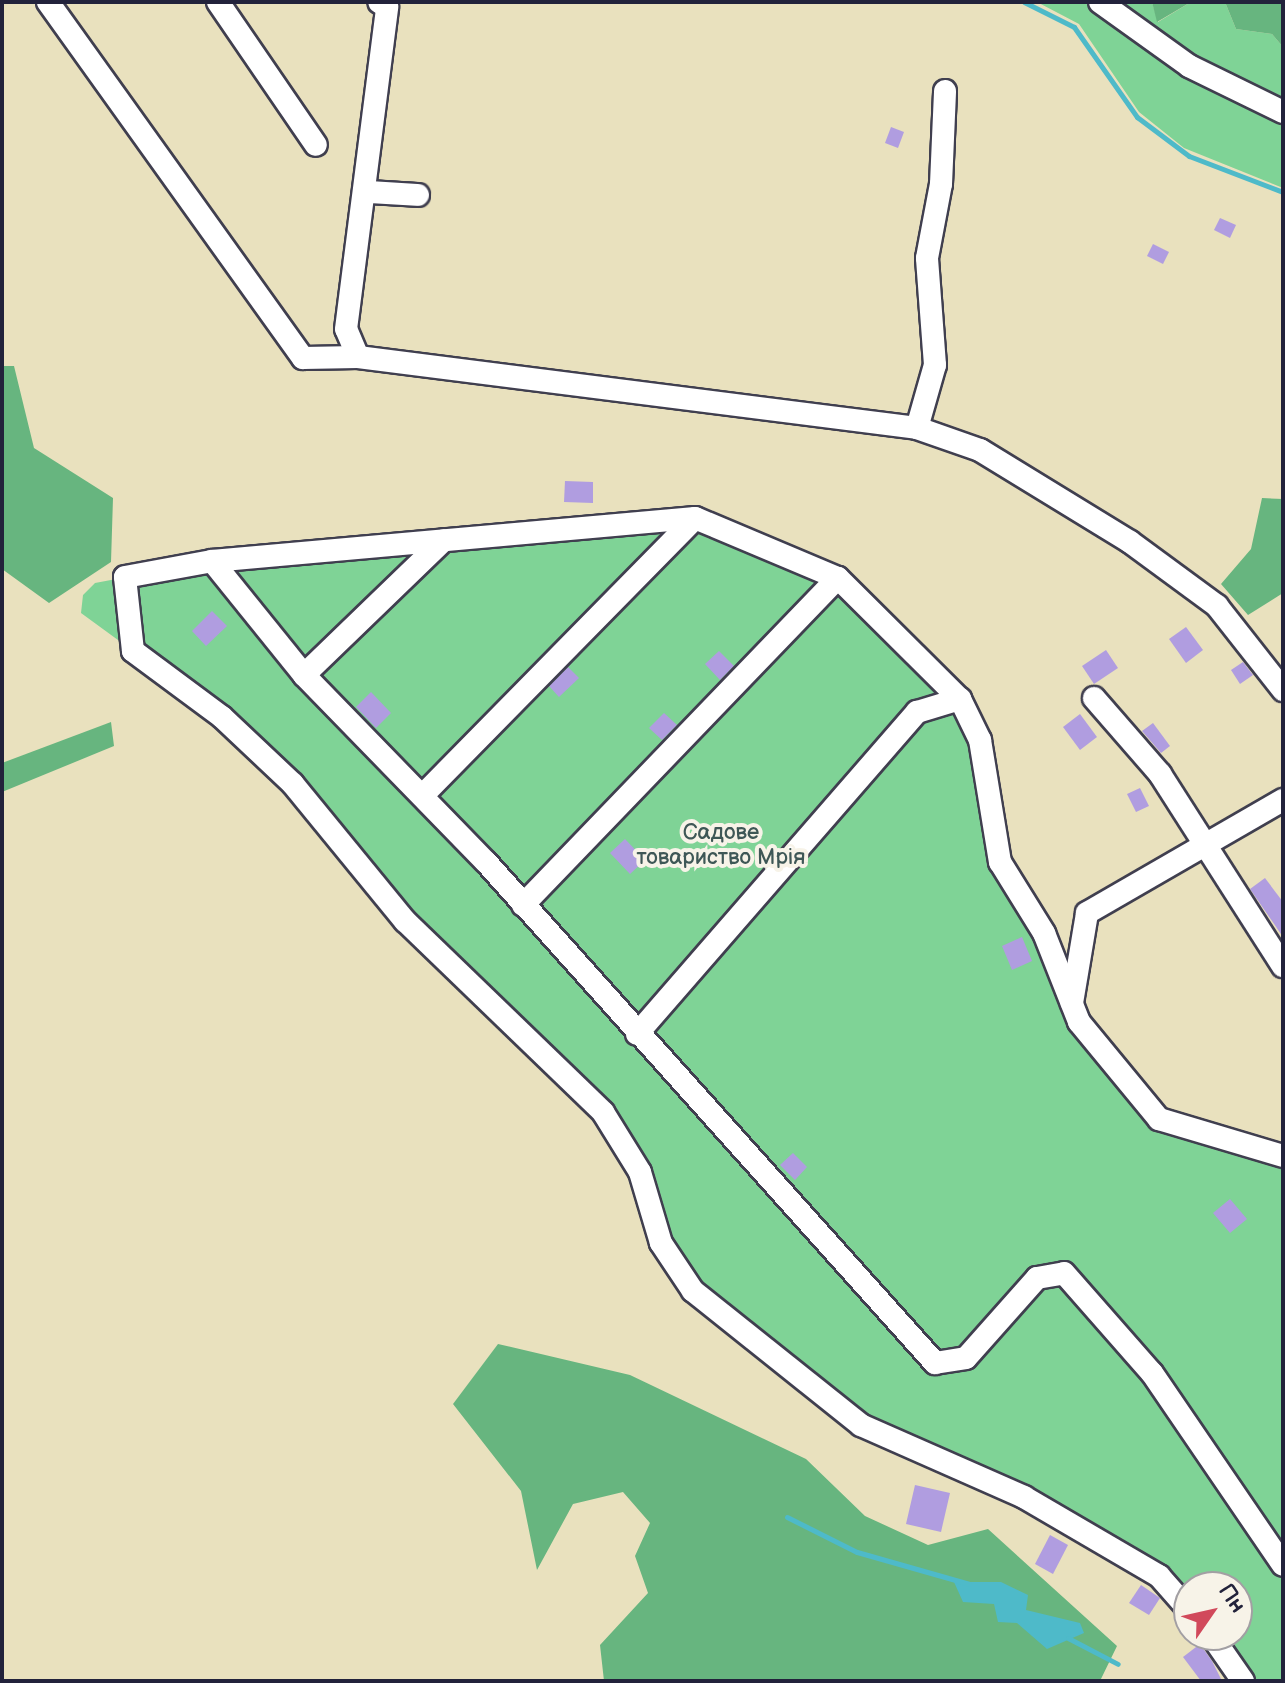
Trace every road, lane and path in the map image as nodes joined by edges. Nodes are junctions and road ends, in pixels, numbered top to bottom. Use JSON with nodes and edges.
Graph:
{"nodes":[{"id":1,"x":48,"y":2,"type":"edge"},
{"id":2,"x":218,"y":2,"type":"edge"},
{"id":3,"x":379,"y":2,"type":"edge"},
{"id":4,"x":1100,"y":2,"type":"edge"},
{"id":5,"x":945,"y":91,"type":"dead end"},
{"id":6,"x":1283,"y":112,"type":"edge"},
{"id":7,"x":316,"y":145,"type":"dead end"},
{"id":8,"x":368,"y":192,"type":"junction"},
{"id":9,"x":418,"y":195,"type":"dead end"},
{"id":10,"x":358,"y":357,"type":"junction"},
{"id":11,"x":917,"y":428,"type":"junction"},
{"id":12,"x":695,"y":518,"type":"junction"},
{"id":13,"x":444,"y":540,"type":"junction"},
{"id":14,"x":212,"y":561,"type":"junction"},
{"id":15,"x":838,"y":578,"type":"junction"},
{"id":16,"x":304,"y":675,"type":"junction"},
{"id":17,"x":1283,"y":690,"type":"edge"},
{"id":18,"x":1094,"y":698,"type":"dead end"},
{"id":19,"x":960,"y":699,"type":"junction"},
{"id":20,"x":423,"y":795,"type":"junction"},
{"id":21,"x":1283,"y":800,"type":"edge"},
{"id":22,"x":1204,"y":847,"type":"junction"},
{"id":23,"x":523,"y":905,"type":"junction"},
{"id":24,"x":1283,"y":966,"type":"edge"},
{"id":25,"x":1072,"y":1003,"type":"junction"},
{"id":26,"x":637,"y":1034,"type":"junction"},
{"id":27,"x":1283,"y":1156,"type":"edge"},
{"id":28,"x":1283,"y":1565,"type":"edge"},
{"id":29,"x":1173,"y":1592,"type":"edge"},
{"id":30,"x":1222,"y":1651,"type":"edge"},
{"id":31,"x":1243,"y":1681,"type":"edge"}],
"edges":[{"from":1,"to":10,"type":"street"},
{"from":2,"to":7,"type":"street"},
{"from":3,"to":8,"type":"street"},
{"from":4,"to":6,"type":"street"},
{"from":5,"to":11,"type":"street"},
{"from":8,"to":9,"type":"street"},
{"from":8,"to":10,"type":"street"},
{"from":10,"to":11,"type":"street"},
{"from":11,"to":17,"type":"street"},
{"from":12,"to":13,"type":"street"},
{"from":12,"to":15,"type":"street"},
{"from":12,"to":20,"type":"street"},
{"from":13,"to":14,"type":"street"},
{"from":13,"to":16,"type":"street"},
{"from":14,"to":16,"type":"street"},
{"from":14,"to":29,"type":"street"},
{"from":15,"to":19,"type":"street"},
{"from":15,"to":23,"type":"street"},
{"from":16,"to":20,"type":"street"},
{"from":18,"to":22,"type":"street"},
{"from":19,"to":25,"type":"street"},
{"from":19,"to":26,"type":"street"},
{"from":20,"to":23,"type":"street"},
{"from":21,"to":22,"type":"street"},
{"from":22,"to":24,"type":"street"},
{"from":22,"to":25,"type":"street"},
{"from":23,"to":26,"type":"street"},
{"from":25,"to":27,"type":"street"},
{"from":26,"to":28,"type":"street"},
{"from":30,"to":31,"type":"street"}]}
